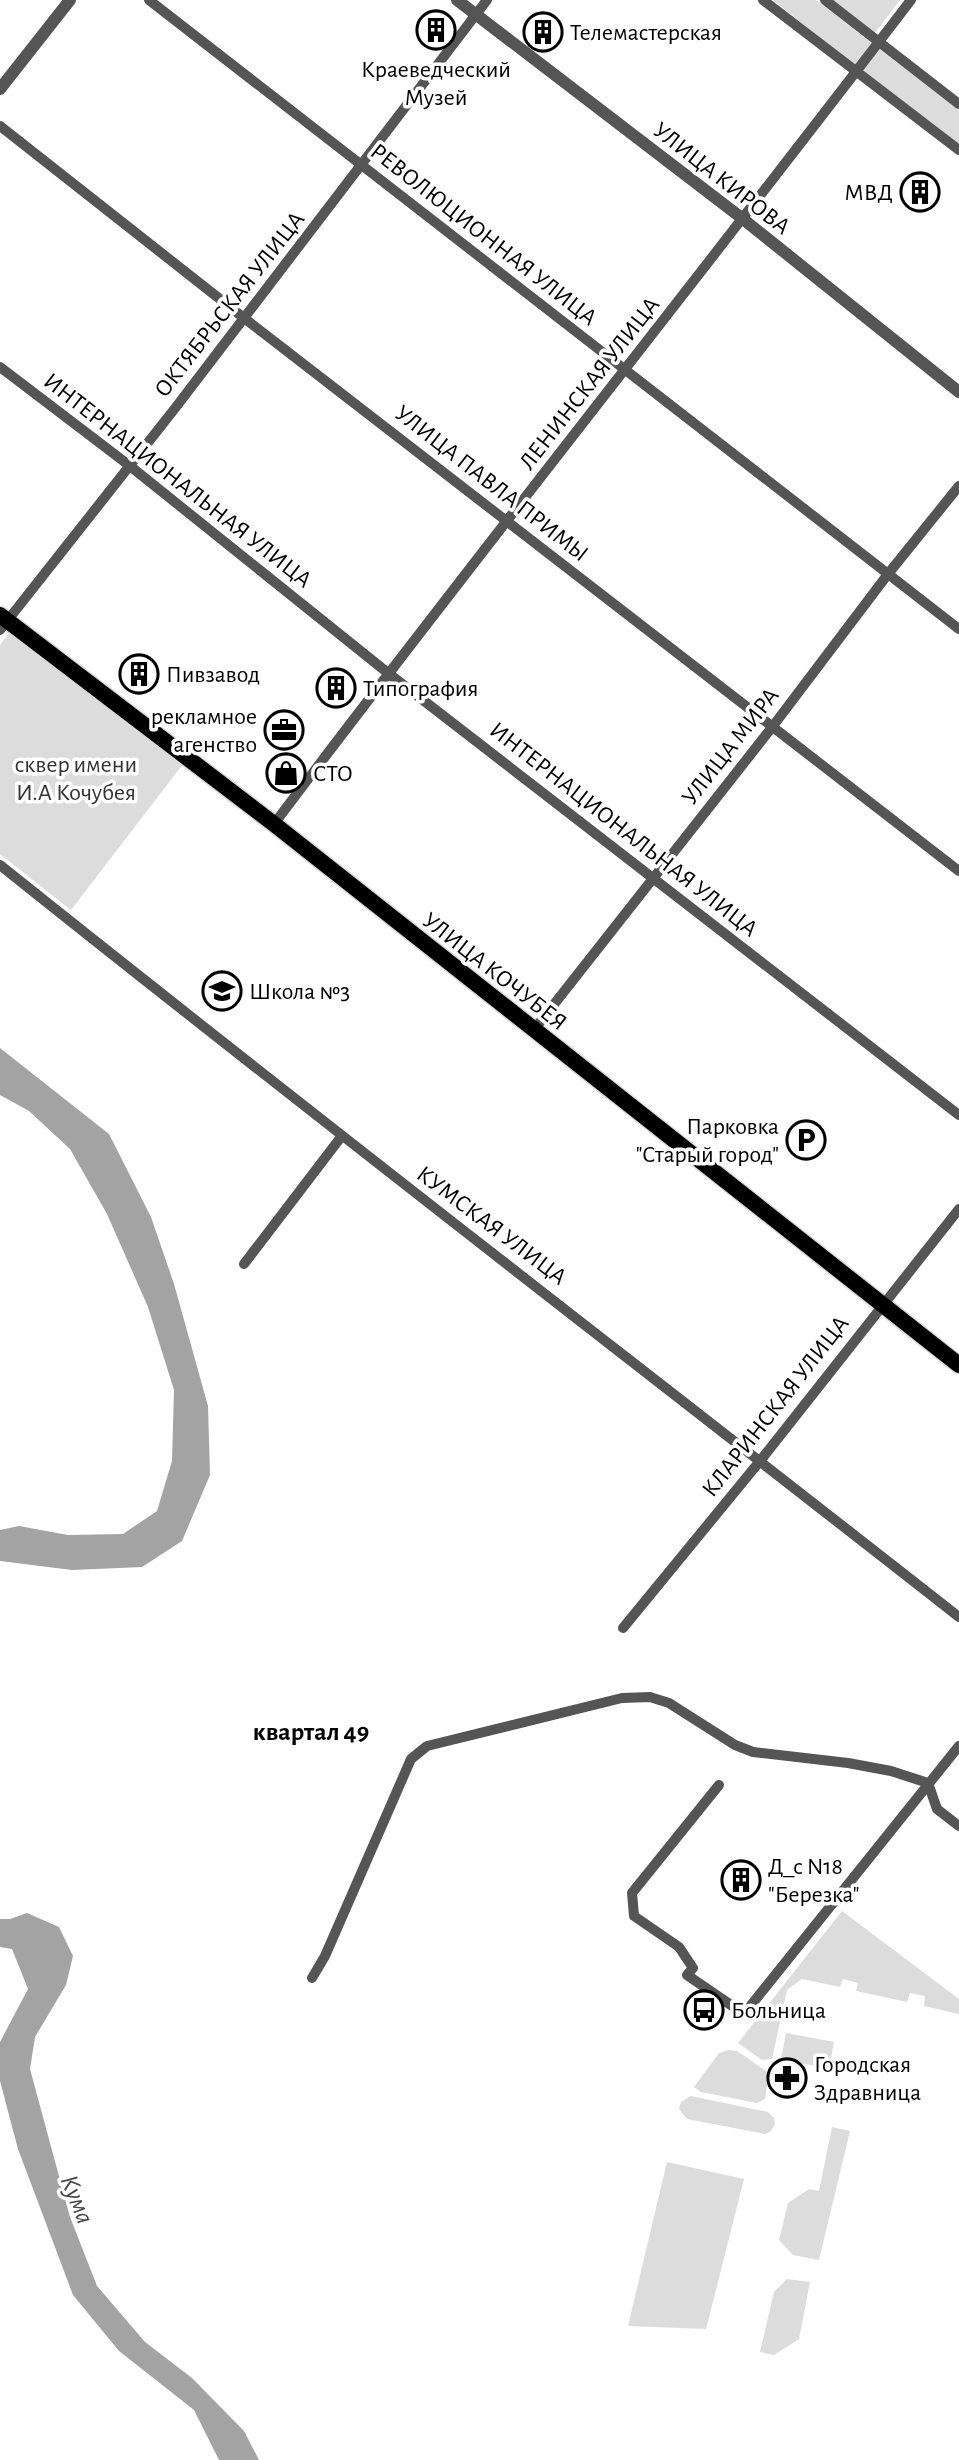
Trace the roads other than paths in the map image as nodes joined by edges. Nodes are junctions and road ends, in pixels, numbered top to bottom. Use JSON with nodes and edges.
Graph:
{"nodes":[{"id":1,"x":70,"y":0,"type":"edge"},
{"id":2,"x":149,"y":0,"type":"edge"},
{"id":3,"x":457,"y":0,"type":"edge"},
{"id":4,"x":487,"y":0,"type":"edge"},
{"id":5,"x":763,"y":0,"type":"edge"},
{"id":6,"x":825,"y":0,"type":"edge"},
{"id":7,"x":911,"y":0,"type":"edge"},
{"id":8,"x":476,"y":15,"type":"junction"},
{"id":9,"x":880,"y":42,"type":"junction"},
{"id":10,"x":856,"y":72,"type":"junction"},
{"id":11,"x":0,"y":89,"type":"edge"},
{"id":12,"x":959,"y":104,"type":"edge"},
{"id":13,"x":0,"y":126,"type":"edge"},
{"id":14,"x":959,"y":150,"type":"edge"},
{"id":15,"x":361,"y":166,"type":"junction"},
{"id":16,"x":743,"y":219,"type":"junction"},
{"id":17,"x":244,"y":318,"type":"junction"},
{"id":18,"x":0,"y":367,"type":"edge"},
{"id":19,"x":626,"y":370,"type":"junction"},
{"id":20,"x":959,"y":392,"type":"edge"},
{"id":21,"x":130,"y":466,"type":"junction"},
{"id":22,"x":959,"y":486,"type":"edge"},
{"id":23,"x":507,"y":521,"type":"junction"},
{"id":24,"x":888,"y":574,"type":"junction"},
{"id":25,"x":2,"y":622,"type":"edge"},
{"id":26,"x":959,"y":629,"type":"edge"},
{"id":27,"x":388,"y":673,"type":"junction"},
{"id":28,"x":773,"y":726,"type":"junction"},
{"id":29,"x":274,"y":824,"type":"junction"},
{"id":30,"x":2,"y":869,"type":"edge"},
{"id":31,"x":959,"y":871,"type":"edge"},
{"id":32,"x":654,"y":879,"type":"junction"},
{"id":33,"x":533,"y":1031,"type":"junction"},
{"id":34,"x":959,"y":1115,"type":"edge"},
{"id":35,"x":341,"y":1137,"type":"junction"},
{"id":36,"x":959,"y":1209,"type":"edge"},
{"id":37,"x":244,"y":1264,"type":"dead end"},
{"id":38,"x":882,"y":1305,"type":"junction"},
{"id":39,"x":959,"y":1365,"type":"edge"},
{"id":40,"x":760,"y":1461,"type":"junction"},
{"id":41,"x":959,"y":1617,"type":"edge"},
{"id":42,"x":623,"y":1628,"type":"dead end"},
{"id":43,"x":959,"y":1746,"type":"edge"},
{"id":44,"x":928,"y":1783,"type":"junction"},
{"id":45,"x":719,"y":1785,"type":"dead end"},
{"id":46,"x":959,"y":1826,"type":"edge"},
{"id":47,"x":313,"y":1978,"type":"dead end"}],
"edges":[{"from":1,"to":11,"type":"street"},
{"from":2,"to":15,"type":"street","name":"РЕВОЛЮЦИОННАЯ УЛИЦА"},
{"from":3,"to":8,"type":"street","name":"УЛИЦА КИРОВА"},
{"from":4,"to":8,"type":"street","name":"ОКТЯБРЬСКАЯ УЛИЦА"},
{"from":5,"to":10,"type":"street"},
{"from":6,"to":9,"type":"street"},
{"from":7,"to":9,"type":"street","name":"ЛЕНИНСКАЯ УЛИЦА"},
{"from":8,"to":15,"type":"street","name":"ОКТЯБРЬСКАЯ УЛИЦА"},
{"from":8,"to":16,"type":"street","name":"УЛИЦА КИРОВА"},
{"from":9,"to":10,"type":"street","name":"ЛЕНИНСКАЯ УЛИЦА"},
{"from":9,"to":12,"type":"street"},
{"from":10,"to":14,"type":"street"},
{"from":10,"to":16,"type":"street","name":"ЛЕНИНСКАЯ УЛИЦА"},
{"from":13,"to":17,"type":"street","name":"УЛИЦА ПАВЛА ПРИМЫ"},
{"from":15,"to":17,"type":"street","name":"ОКТЯБРЬСКАЯ УЛИЦА"},
{"from":15,"to":19,"type":"street","name":"РЕВОЛЮЦИОННАЯ УЛИЦА"},
{"from":16,"to":19,"type":"street","name":"ЛЕНИНСКАЯ УЛИЦА"},
{"from":16,"to":20,"type":"street","name":"УЛИЦА КИРОВА"},
{"from":17,"to":21,"type":"street","name":"ОКТЯБРЬСКАЯ УЛИЦА"},
{"from":17,"to":23,"type":"street","name":"УЛИЦА ПАВЛА ПРИМЫ"},
{"from":18,"to":21,"type":"street","name":"ИНТЕРНАЦИОНАЛЬНАЯ УЛИЦА"},
{"from":19,"to":23,"type":"street","name":"ЛЕНИНСКАЯ УЛИЦА"},
{"from":19,"to":24,"type":"street","name":"РЕВОЛЮЦИОННАЯ УЛИЦА"},
{"from":21,"to":25,"type":"street","name":"ОКТЯБРЬСКАЯ УЛИЦА"},
{"from":21,"to":27,"type":"street","name":"ИНТЕРНАЦИОНАЛЬНАЯ УЛИЦА"},
{"from":22,"to":24,"type":"street","name":"УЛИЦА МИРА"},
{"from":23,"to":27,"type":"street","name":"ЛЕНИНСКАЯ УЛИЦА"},
{"from":23,"to":28,"type":"street","name":"УЛИЦА ПАВЛА ПРИМЫ"},
{"from":24,"to":26,"type":"street","name":"РЕВОЛЮЦИОННАЯ УЛИЦА"},
{"from":24,"to":28,"type":"street","name":"УЛИЦА МИРА"},
{"from":25,"to":29,"type":"main road","name":"УЛИЦА КОЧУБЕЯ"},
{"from":27,"to":29,"type":"street","name":"ЛЕНИНСКАЯ УЛИЦА"},
{"from":27,"to":32,"type":"street","name":"ИНТЕРНАЦИОНАЛЬНАЯ УЛИЦА"},
{"from":28,"to":31,"type":"street","name":"УЛИЦА ПАВЛА ПРИМЫ"},
{"from":28,"to":32,"type":"street","name":"УЛИЦА МИРА"},
{"from":29,"to":33,"type":"main road","name":"УЛИЦА КОЧУБЕЯ"},
{"from":30,"to":35,"type":"street","name":"КУМСКАЯ УЛИЦА"},
{"from":32,"to":33,"type":"street","name":"УЛИЦА МИРА"},
{"from":32,"to":34,"type":"street","name":"ИНТЕРНАЦИОНАЛЬНАЯ УЛИЦА"},
{"from":33,"to":38,"type":"main road","name":"УЛИЦА КОЧУБЕЯ"},
{"from":35,"to":37,"type":"street"},
{"from":35,"to":40,"type":"street","name":"КУМСКАЯ УЛИЦА"},
{"from":36,"to":38,"type":"street","name":"КЛАРИНСКАЯ УЛИЦА"},
{"from":38,"to":39,"type":"main road","name":"УЛИЦА КОЧУБЕЯ"},
{"from":38,"to":40,"type":"street","name":"КЛАРИНСКАЯ УЛИЦА"},
{"from":40,"to":41,"type":"street","name":"КУМСКАЯ УЛИЦА"},
{"from":40,"to":42,"type":"street","name":"КЛАРИНСКАЯ УЛИЦА"},
{"from":43,"to":44,"type":"street"},
{"from":44,"to":45,"type":"street"},
{"from":44,"to":46,"type":"street"},
{"from":44,"to":47,"type":"street"}]}
